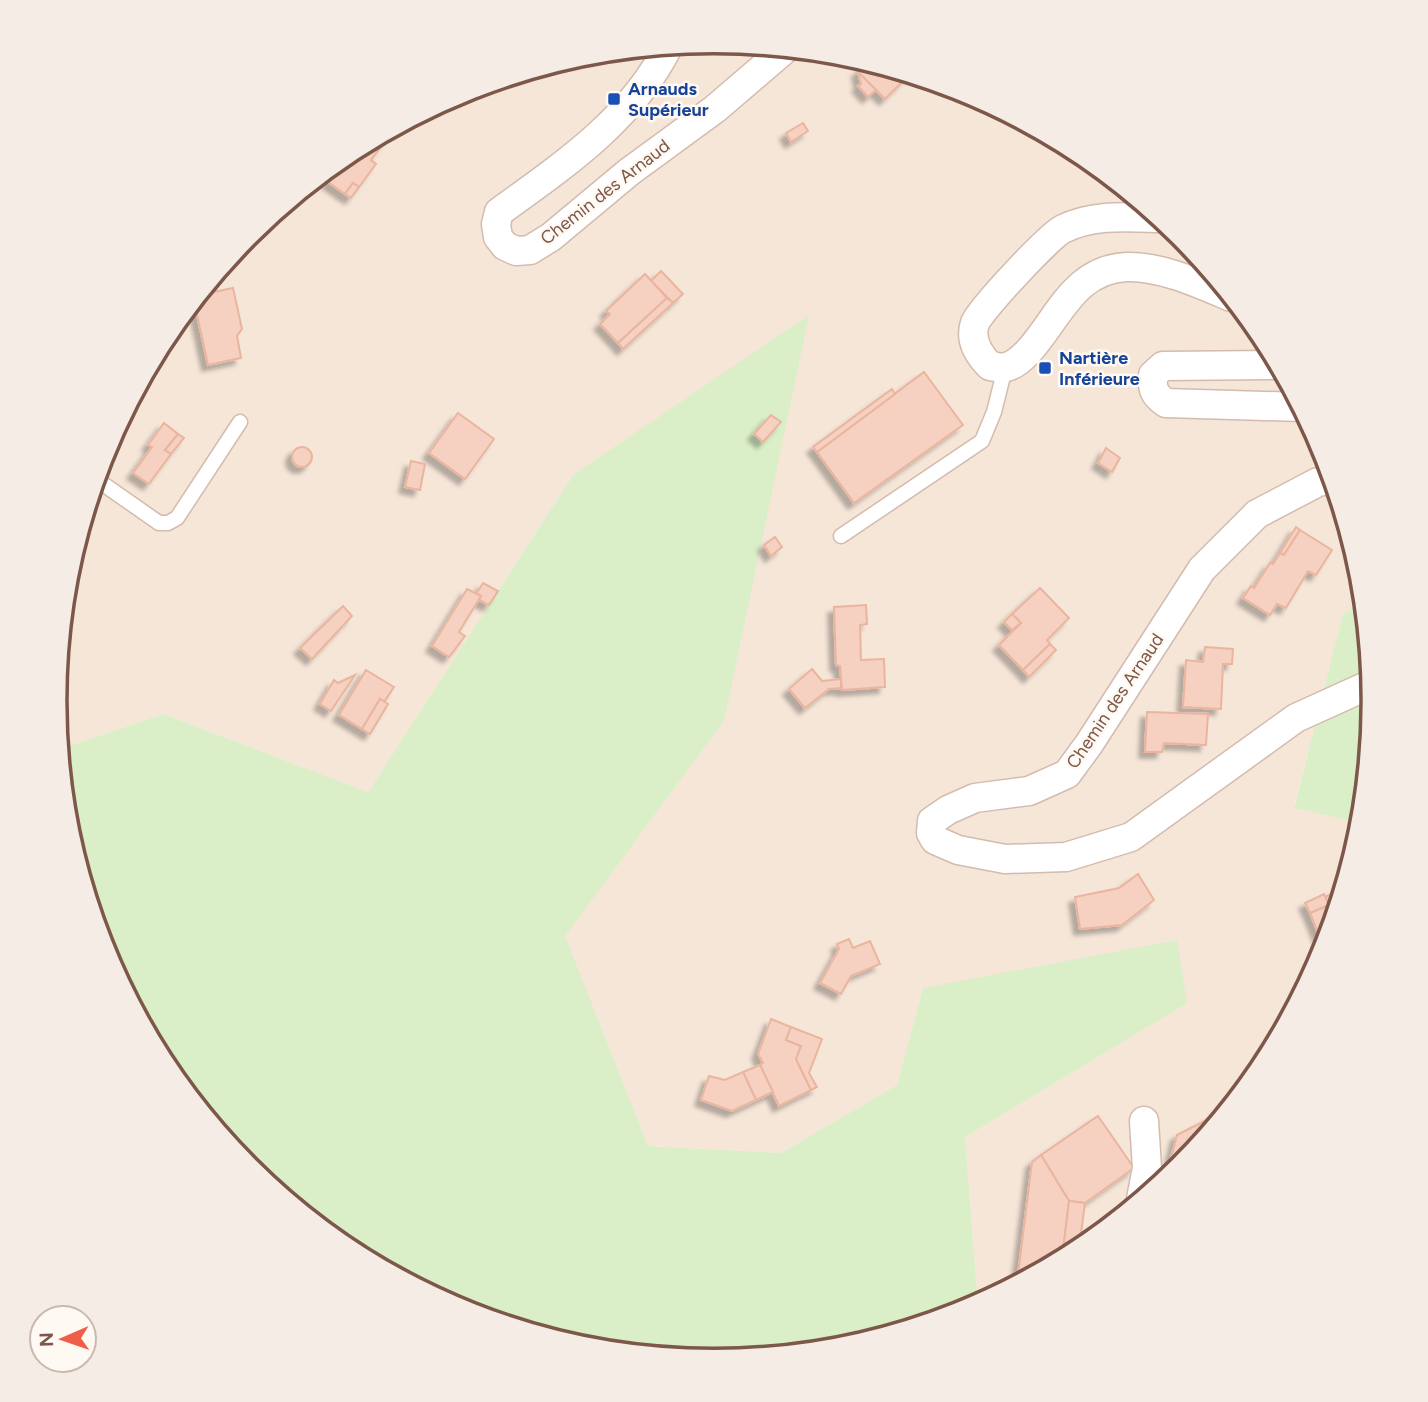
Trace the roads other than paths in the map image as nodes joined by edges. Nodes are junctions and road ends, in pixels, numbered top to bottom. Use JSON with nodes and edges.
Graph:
{"nodes":[{"id":1,"x":661,"y":57,"type":"edge"},
{"id":2,"x":775,"y":58,"type":"edge"},
{"id":3,"x":1143,"y":218,"type":"edge"},
{"id":4,"x":1212,"y":289,"type":"edge"},
{"id":5,"x":1266,"y":365,"type":"edge"},
{"id":6,"x":1005,"y":368,"type":"junction"},
{"id":7,"x":1290,"y":407,"type":"edge"},
{"id":8,"x":240,"y":422,"type":"dead end"},
{"id":9,"x":1322,"y":481,"type":"edge"},
{"id":10,"x":105,"y":485,"type":"edge"},
{"id":11,"x":841,"y":536,"type":"dead end"},
{"id":12,"x":1360,"y":689,"type":"edge"},
{"id":13,"x":1144,"y":1121,"type":"dead end"},
{"id":14,"x":1144,"y":1183,"type":"edge"}],
"edges":[{"from":1,"to":2,"type":"street","name":"Chemin des Arnaud"},
{"from":3,"to":6,"type":"street"},
{"from":4,"to":6,"type":"street"},
{"from":5,"to":7,"type":"street"},
{"from":6,"to":11,"type":"lane"},
{"from":8,"to":10,"type":"lane"},
{"from":9,"to":12,"type":"street","name":"Chemin des Arnaud"},
{"from":13,"to":14,"type":"street"}]}
